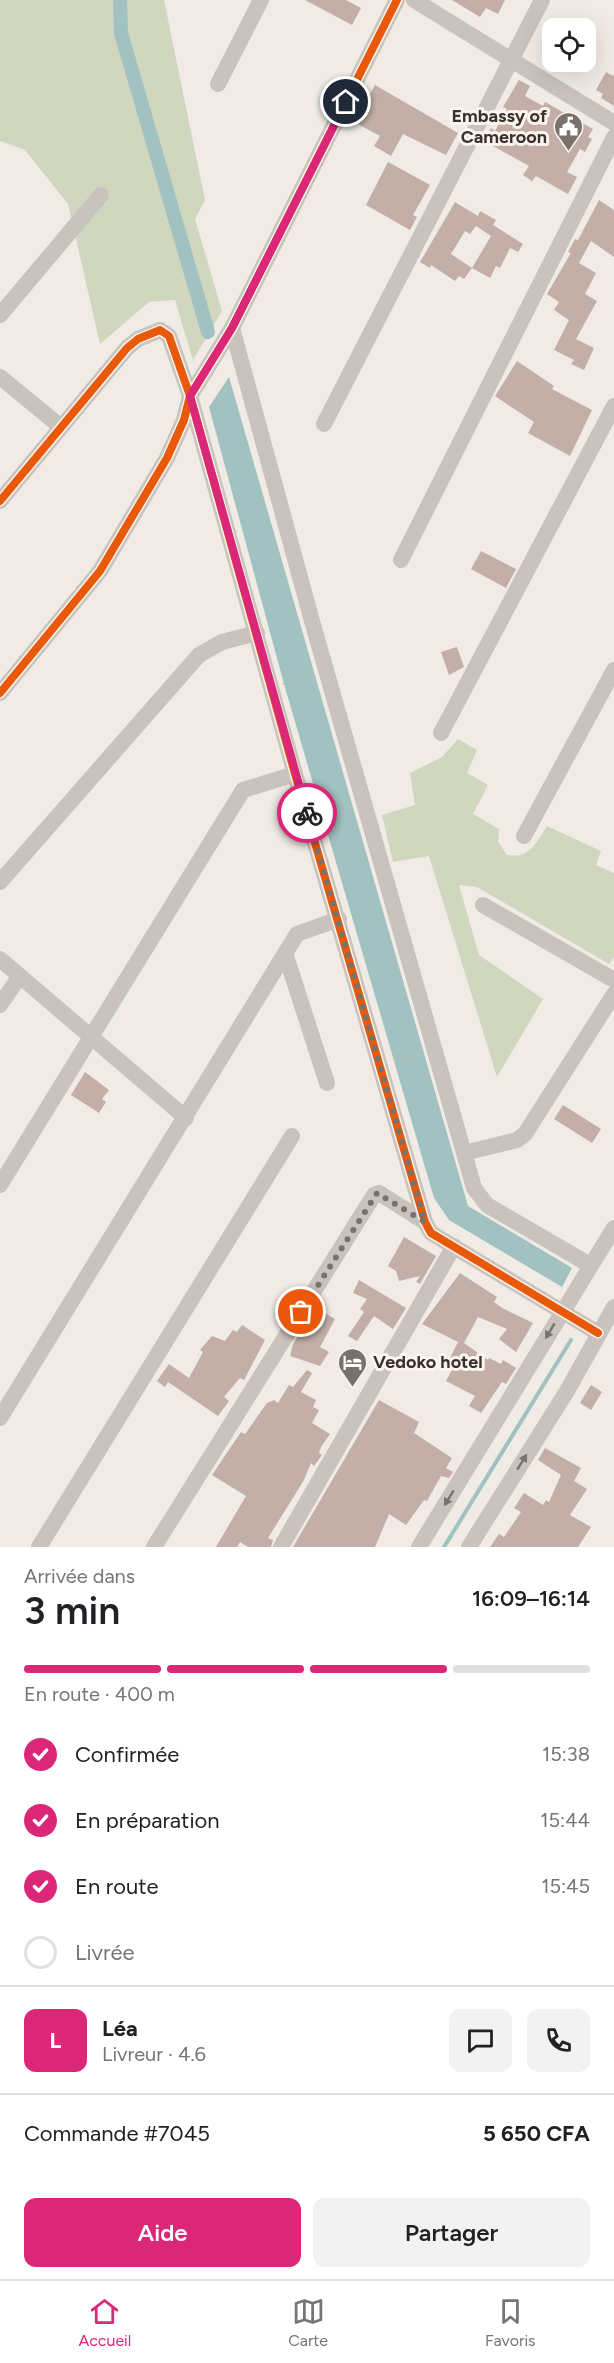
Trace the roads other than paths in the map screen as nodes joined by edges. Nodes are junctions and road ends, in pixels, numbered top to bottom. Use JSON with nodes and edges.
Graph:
{"nodes":[{"id":1,"x":261,"y":0,"type":"edge"},
{"id":2,"x":397,"y":0,"type":"edge"},
{"id":3,"x":414,"y":0,"type":"edge"},
{"id":4,"x":542,"y":0,"type":"edge"},
{"id":5,"x":512,"y":60,"type":"junction"},
{"id":6,"x":218,"y":84,"type":"dead end"},
{"id":7,"x":614,"y":123,"type":"edge"},
{"id":8,"x":614,"y":137,"type":"edge"},
{"id":9,"x":100,"y":195,"type":"dead end"},
{"id":10,"x":0,"y":315,"type":"edge"},
{"id":11,"x":232,"y":328,"type":"junction"},
{"id":12,"x":0,"y":377,"type":"edge"},
{"id":13,"x":190,"y":396,"type":"junction"},
{"id":14,"x":614,"y":406,"type":"edge"},
{"id":15,"x":324,"y":424,"type":"dead end"},
{"id":16,"x":61,"y":427,"type":"junction"},
{"id":17,"x":0,"y":501,"type":"edge"},
{"id":18,"x":400,"y":560,"type":"dead end"},
{"id":19,"x":256,"y":633,"type":"junction"},
{"id":20,"x":613,"y":675,"type":"edge"},
{"id":21,"x":0,"y":693,"type":"edge"},
{"id":22,"x":441,"y":733,"type":"dead end"},
{"id":23,"x":295,"y":774,"type":"junction"},
{"id":24,"x":524,"y":836,"type":"dead end"},
{"id":25,"x":0,"y":882,"type":"edge"},
{"id":26,"x":483,"y":904,"type":"dead end"},
{"id":27,"x":339,"y":920,"type":"junction"},
{"id":28,"x":285,"y":953,"type":"junction"},
{"id":29,"x":0,"y":959,"type":"edge"},
{"id":30,"x":20,"y":976,"type":"junction"},
{"id":31,"x":614,"y":980,"type":"edge"},
{"id":32,"x":614,"y":994,"type":"edge"},
{"id":33,"x":0,"y":1005,"type":"edge"},
{"id":34,"x":93,"y":1037,"type":"junction"},
{"id":35,"x":327,"y":1083,"type":"dead end"},
{"id":36,"x":186,"y":1118,"type":"junction"},
{"id":37,"x":292,"y":1136,"type":"dead end"},
{"id":38,"x":464,"y":1153,"type":"junction"},
{"id":39,"x":0,"y":1185,"type":"edge"},
{"id":40,"x":425,"y":1222,"type":"junction"},
{"id":41,"x":614,"y":1228,"type":"edge"},
{"id":42,"x":454,"y":1246,"type":"junction"},
{"id":43,"x":608,"y":1252,"type":"edge"},
{"id":44,"x":590,"y":1265,"type":"junction"},
{"id":45,"x":614,"y":1307,"type":"edge"},
{"id":46,"x":563,"y":1311,"type":"junction"},
{"id":47,"x":598,"y":1333,"type":"junction"},
{"id":48,"x":0,"y":1418,"type":"edge"},
{"id":49,"x":39,"y":1547,"type":"edge"},
{"id":50,"x":154,"y":1547,"type":"edge"},
{"id":51,"x":281,"y":1547,"type":"edge"},
{"id":52,"x":420,"y":1547,"type":"edge"},
{"id":53,"x":469,"y":1547,"type":"edge"}],
"edges":[{"from":1,"to":6,"type":"street"},
{"from":2,"to":11,"type":"street"},
{"from":3,"to":5,"type":"street"},
{"from":4,"to":5,"type":"street"},
{"from":5,"to":7,"type":"street"},
{"from":5,"to":15,"type":"street"},
{"from":8,"to":18,"type":"street"},
{"from":9,"to":10,"type":"street"},
{"from":11,"to":13,"type":"street"},
{"from":11,"to":38,"type":"street"},
{"from":12,"to":16,"type":"street"},
{"from":13,"to":16,"type":"street"},
{"from":13,"to":19,"type":"street"},
{"from":13,"to":21,"type":"street"},
{"from":14,"to":22,"type":"street"},
{"from":16,"to":17,"type":"street"},
{"from":19,"to":23,"type":"street"},
{"from":19,"to":25,"type":"street"},
{"from":20,"to":24,"type":"street"},
{"from":23,"to":27,"type":"street"},
{"from":23,"to":34,"type":"street"},
{"from":26,"to":31,"type":"street"},
{"from":27,"to":28,"type":"street"},
{"from":27,"to":40,"type":"street"},
{"from":28,"to":35,"type":"street"},
{"from":28,"to":36,"type":"street"},
{"from":29,"to":30,"type":"street"},
{"from":30,"to":33,"type":"street"},
{"from":30,"to":34,"type":"street"},
{"from":32,"to":38,"type":"street"},
{"from":34,"to":36,"type":"street"},
{"from":34,"to":39,"type":"street"},
{"from":36,"to":48,"type":"street"},
{"from":37,"to":49,"type":"street"},
{"from":38,"to":44,"type":"street"},
{"from":40,"to":42,"type":"street"},
{"from":40,"to":50,"type":"street"},
{"from":41,"to":43,"type":"street"},
{"from":42,"to":46,"type":"street"},
{"from":42,"to":51,"type":"street"},
{"from":43,"to":44,"type":"street"},
{"from":44,"to":46,"type":"street"},
{"from":45,"to":47,"type":"street"},
{"from":46,"to":47,"type":"street"},
{"from":46,"to":52,"type":"street","one_way":true},
{"from":53,"to":47,"type":"street","one_way":true}]}
